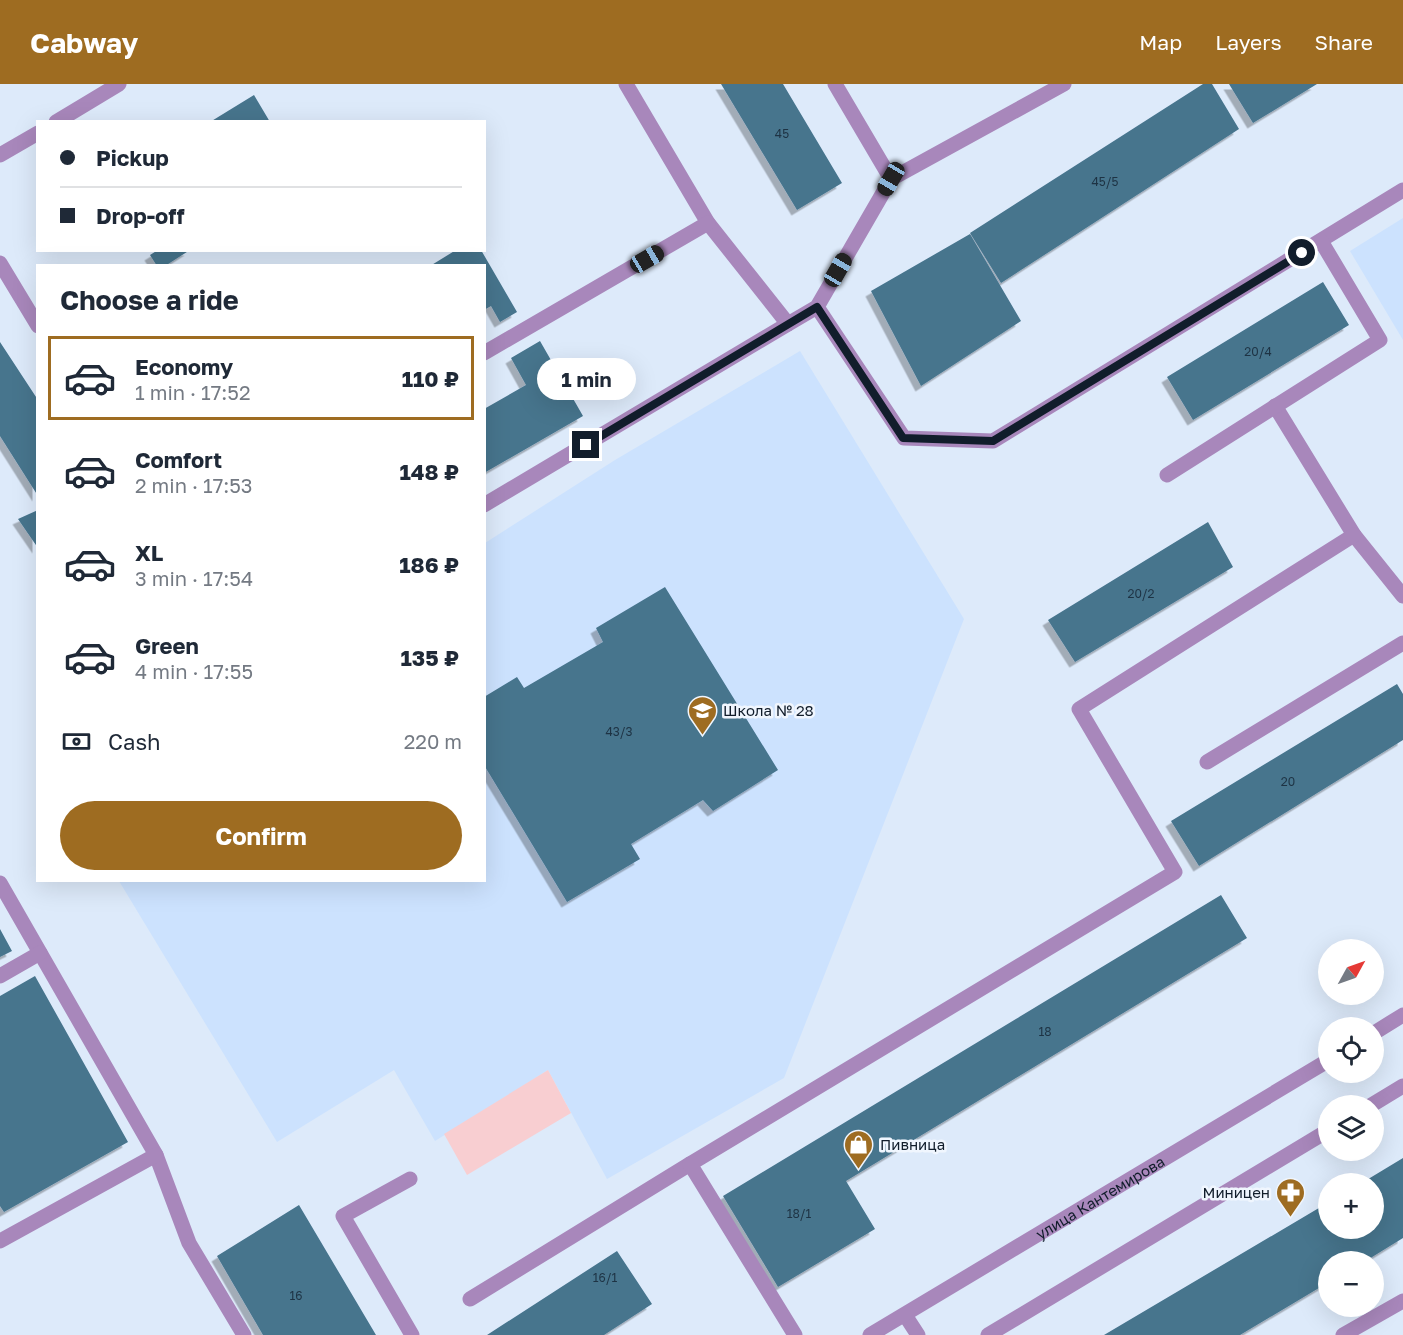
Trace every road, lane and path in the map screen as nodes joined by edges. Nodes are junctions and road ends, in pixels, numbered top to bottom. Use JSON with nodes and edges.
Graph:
{"nodes":[{"id":1,"x":119,"y":84,"type":"edge"},
{"id":2,"x":626,"y":84,"type":"edge"},
{"id":3,"x":835,"y":84,"type":"edge"},
{"id":4,"x":1064,"y":84,"type":"edge"},
{"id":5,"x":59,"y":120,"type":"edge"},
{"id":6,"x":36,"y":134,"type":"edge"},
{"id":7,"x":0,"y":155,"type":"edge"},
{"id":8,"x":891,"y":179,"type":"junction"},
{"id":9,"x":1403,"y":190,"type":"edge"},
{"id":10,"x":708,"y":223,"type":"junction"},
{"id":11,"x":1321,"y":241,"type":"junction"},
{"id":12,"x":0,"y":263,"type":"edge"},
{"id":13,"x":817,"y":307,"type":"junction"},
{"id":14,"x":36,"y":323,"type":"edge"},
{"id":15,"x":788,"y":324,"type":"junction"},
{"id":16,"x":486,"y":352,"type":"edge"},
{"id":17,"x":1275,"y":405,"type":"junction"},
{"id":18,"x":1167,"y":475,"type":"dead end"},
{"id":19,"x":486,"y":504,"type":"edge"},
{"id":20,"x":1354,"y":536,"type":"junction"},
{"id":21,"x":1403,"y":596,"type":"edge"},
{"id":22,"x":1403,"y":643,"type":"edge"},
{"id":23,"x":1207,"y":762,"type":"dead end"},
{"id":24,"x":0,"y":883,"type":"edge"},
{"id":25,"x":40,"y":953,"type":"junction"},
{"id":26,"x":0,"y":976,"type":"edge"},
{"id":27,"x":1403,"y":1015,"type":"edge"},
{"id":28,"x":1384,"y":1027,"type":"edge"},
{"id":29,"x":1318,"y":1067,"type":"edge"},
{"id":30,"x":1403,"y":1086,"type":"edge"},
{"id":31,"x":1384,"y":1098,"type":"edge"},
{"id":32,"x":1318,"y":1137,"type":"edge"},
{"id":33,"x":156,"y":1155,"type":"junction"},
{"id":34,"x":690,"y":1164,"type":"junction"},
{"id":35,"x":410,"y":1179,"type":"dead end"},
{"id":36,"x":0,"y":1241,"type":"edge"},
{"id":37,"x":470,"y":1299,"type":"dead end"},
{"id":38,"x":1403,"y":1301,"type":"edge"},
{"id":39,"x":905,"y":1315,"type":"junction"},
{"id":40,"x":244,"y":1335,"type":"edge"},
{"id":41,"x":412,"y":1335,"type":"edge"},
{"id":42,"x":795,"y":1335,"type":"edge"},
{"id":43,"x":870,"y":1335,"type":"edge"},
{"id":44,"x":918,"y":1335,"type":"edge"},
{"id":45,"x":988,"y":1335,"type":"edge"},
{"id":46,"x":1343,"y":1335,"type":"edge"}],
"edges":[{"from":1,"to":5,"type":"street"},
{"from":2,"to":10,"type":"street"},
{"from":3,"to":8,"type":"street"},
{"from":4,"to":8,"type":"street"},
{"from":6,"to":7,"type":"street"},
{"from":8,"to":13,"type":"street"},
{"from":9,"to":11,"type":"street"},
{"from":10,"to":15,"type":"street"},
{"from":10,"to":16,"type":"street"},
{"from":11,"to":13,"type":"street"},
{"from":11,"to":17,"type":"street"},
{"from":12,"to":14,"type":"street"},
{"from":13,"to":15,"type":"street"},
{"from":15,"to":19,"type":"street"},
{"from":17,"to":18,"type":"street"},
{"from":17,"to":20,"type":"street"},
{"from":20,"to":21,"type":"street"},
{"from":20,"to":34,"type":"street"},
{"from":22,"to":23,"type":"street"},
{"from":24,"to":25,"type":"street"},
{"from":25,"to":26,"type":"street"},
{"from":25,"to":33,"type":"street"},
{"from":27,"to":28,"type":"street"},
{"from":29,"to":39,"type":"street","name":"улица Кантемирова"},
{"from":30,"to":31,"type":"street"},
{"from":32,"to":45,"type":"street"},
{"from":33,"to":36,"type":"street"},
{"from":33,"to":40,"type":"street"},
{"from":34,"to":37,"type":"street"},
{"from":34,"to":42,"type":"street"},
{"from":35,"to":41,"type":"street"},
{"from":38,"to":46,"type":"street"},
{"from":39,"to":43,"type":"street","name":"улица Кантемирова"},
{"from":39,"to":44,"type":"street"}]}
